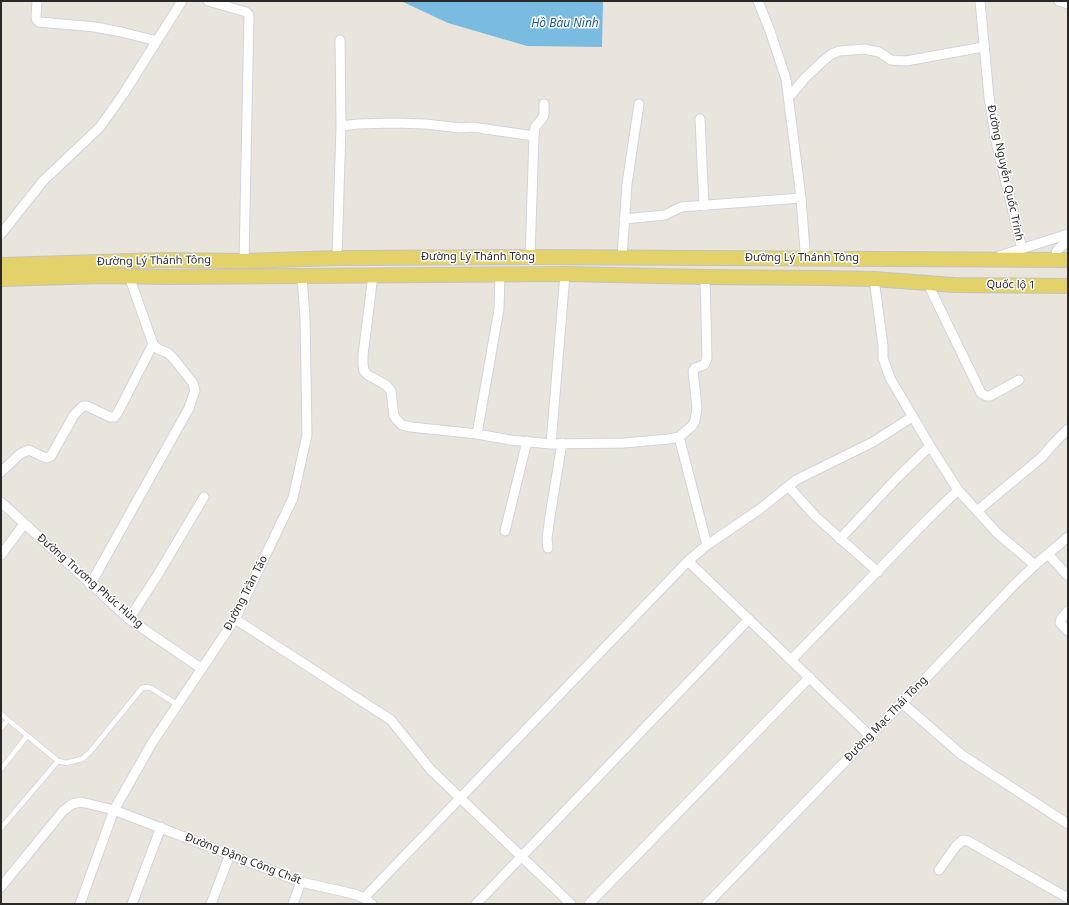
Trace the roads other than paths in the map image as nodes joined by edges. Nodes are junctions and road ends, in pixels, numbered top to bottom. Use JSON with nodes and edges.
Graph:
{"nodes":[{"id":1,"x":37,"y":1,"type":"edge"},
{"id":2,"x":182,"y":1,"type":"edge"},
{"id":3,"x":208,"y":1,"type":"edge"},
{"id":4,"x":758,"y":1,"type":"edge"},
{"id":5,"x":980,"y":1,"type":"edge"},
{"id":6,"x":1059,"y":1,"type":"edge"},
{"id":7,"x":1068,"y":4,"type":"edge"},
{"id":8,"x":340,"y":40,"type":"dead end"},
{"id":9,"x":157,"y":41,"type":"junction"},
{"id":10,"x":983,"y":47,"type":"junction"},
{"id":11,"x":789,"y":97,"type":"junction"},
{"id":12,"x":544,"y":104,"type":"dead end"},
{"id":13,"x":638,"y":104,"type":"dead end"},
{"id":14,"x":700,"y":119,"type":"dead end"},
{"id":15,"x":341,"y":126,"type":"junction"},
{"id":16,"x":534,"y":136,"type":"junction"},
{"id":17,"x":801,"y":198,"type":"junction"},
{"id":18,"x":704,"y":206,"type":"junction"},
{"id":19,"x":624,"y":219,"type":"junction"},
{"id":20,"x":1,"y":234,"type":"edge"},
{"id":21,"x":1068,"y":234,"type":"edge"},
{"id":22,"x":1068,"y":241,"type":"edge"},
{"id":23,"x":1022,"y":249,"type":"junction"},
{"id":24,"x":805,"y":250,"type":"dead end"},
{"id":25,"x":530,"y":257,"type":"junction"},
{"id":26,"x":622,"y":257,"type":"junction"},
{"id":27,"x":337,"y":258,"type":"junction"},
{"id":28,"x":990,"y":260,"type":"junction"},
{"id":29,"x":1054,"y":260,"type":"junction"},
{"id":30,"x":1068,"y":260,"type":"edge"},
{"id":31,"x":244,"y":261,"type":"junction"},
{"id":32,"x":1,"y":265,"type":"edge"},
{"id":33,"x":566,"y":274,"type":"junction"},
{"id":34,"x":372,"y":275,"type":"junction"},
{"id":35,"x":500,"y":275,"type":"junction"},
{"id":36,"x":129,"y":276,"type":"junction"},
{"id":37,"x":302,"y":276,"type":"junction"},
{"id":38,"x":339,"y":276,"type":"junction"},
{"id":39,"x":705,"y":277,"type":"junction"},
{"id":40,"x":1,"y":279,"type":"edge"},
{"id":41,"x":874,"y":279,"type":"junction"},
{"id":42,"x":928,"y":284,"type":"junction"},
{"id":43,"x":954,"y":285,"type":"joint"},
{"id":44,"x":1068,"y":286,"type":"edge"},
{"id":45,"x":152,"y":344,"type":"junction"},
{"id":46,"x":1019,"y":380,"type":"dead end"},
{"id":47,"x":912,"y":417,"type":"junction"},
{"id":48,"x":1068,"y":429,"type":"edge"},
{"id":49,"x":477,"y":434,"type":"junction"},
{"id":50,"x":679,"y":437,"type":"junction"},
{"id":51,"x":528,"y":441,"type":"junction"},
{"id":52,"x":562,"y":443,"type":"junction"},
{"id":53,"x":551,"y":444,"type":"junction"},
{"id":54,"x":930,"y":446,"type":"junction"},
{"id":55,"x":1,"y":472,"type":"edge"},
{"id":56,"x":788,"y":487,"type":"junction"},
{"id":57,"x":958,"y":490,"type":"junction"},
{"id":58,"x":204,"y":497,"type":"dead end"},
{"id":59,"x":1,"y":502,"type":"edge"},
{"id":60,"x":977,"y":511,"type":"junction"},
{"id":61,"x":24,"y":524,"type":"junction"},
{"id":62,"x":505,"y":531,"type":"dead end"},
{"id":63,"x":1068,"y":537,"type":"edge"},
{"id":64,"x":840,"y":539,"type":"junction"},
{"id":65,"x":707,"y":545,"type":"junction"},
{"id":66,"x":548,"y":548,"type":"dead end"},
{"id":67,"x":1048,"y":554,"type":"junction"},
{"id":68,"x":1,"y":555,"type":"edge"},
{"id":69,"x":688,"y":561,"type":"junction"},
{"id":70,"x":1035,"y":565,"type":"junction"},
{"id":71,"x":878,"y":572,"type":"junction"},
{"id":72,"x":1068,"y":576,"type":"edge"},
{"id":73,"x":90,"y":585,"type":"junction"},
{"id":74,"x":1068,"y":611,"type":"edge"},
{"id":75,"x":129,"y":619,"type":"junction"},
{"id":76,"x":235,"y":619,"type":"junction"},
{"id":77,"x":749,"y":619,"type":"junction"},
{"id":78,"x":1068,"y":631,"type":"edge"},
{"id":79,"x":792,"y":660,"type":"junction"},
{"id":80,"x":202,"y":669,"type":"junction"},
{"id":81,"x":810,"y":676,"type":"junction"},
{"id":82,"x":902,"y":703,"type":"junction"},
{"id":83,"x":178,"y":705,"type":"junction"},
{"id":84,"x":1,"y":714,"type":"edge"},
{"id":85,"x":8,"y":720,"type":"junction"},
{"id":86,"x":1,"y":728,"type":"edge"},
{"id":87,"x":28,"y":736,"type":"junction"},
{"id":88,"x":870,"y":736,"type":"junction"},
{"id":89,"x":58,"y":761,"type":"junction"},
{"id":90,"x":1,"y":769,"type":"edge"},
{"id":91,"x":459,"y":798,"type":"junction"},
{"id":92,"x":114,"y":810,"type":"junction"},
{"id":93,"x":1068,"y":824,"type":"edge"},
{"id":94,"x":161,"y":827,"type":"junction"},
{"id":95,"x":1,"y":828,"type":"edge"},
{"id":96,"x":230,"y":854,"type":"junction"},
{"id":97,"x":522,"y":856,"type":"junction"},
{"id":98,"x":939,"y":870,"type":"dead end"},
{"id":99,"x":301,"y":882,"type":"junction"},
{"id":100,"x":1,"y":888,"type":"edge"},
{"id":101,"x":364,"y":898,"type":"junction"},
{"id":102,"x":1068,"y":898,"type":"edge"},
{"id":103,"x":80,"y":904,"type":"edge"},
{"id":104,"x":132,"y":904,"type":"edge"},
{"id":105,"x":211,"y":904,"type":"edge"},
{"id":106,"x":293,"y":904,"type":"edge"},
{"id":107,"x":372,"y":904,"type":"edge"},
{"id":108,"x":476,"y":904,"type":"edge"},
{"id":109,"x":571,"y":904,"type":"edge"},
{"id":110,"x":589,"y":904,"type":"edge"},
{"id":111,"x":707,"y":904,"type":"edge"}],
"edges":[{"from":1,"to":9,"type":"street"},
{"from":2,"to":9,"type":"street"},
{"from":3,"to":31,"type":"street"},
{"from":4,"to":11,"type":"street"},
{"from":5,"to":10,"type":"street","name":"Đường Nguyễn Quốc Trinh"},
{"from":6,"to":7,"type":"street"},
{"from":8,"to":15,"type":"street"},
{"from":9,"to":20,"type":"street"},
{"from":10,"to":11,"type":"street"},
{"from":10,"to":23,"type":"street","name":"Đường Nguyễn Quốc Trinh"},
{"from":11,"to":17,"type":"street"},
{"from":12,"to":16,"type":"street"},
{"from":13,"to":19,"type":"street"},
{"from":14,"to":18,"type":"street"},
{"from":15,"to":16,"type":"street"},
{"from":15,"to":27,"type":"street"},
{"from":16,"to":25,"type":"street"},
{"from":17,"to":18,"type":"street"},
{"from":17,"to":24,"type":"street"},
{"from":18,"to":19,"type":"street"},
{"from":19,"to":26,"type":"street"},
{"from":21,"to":23,"type":"street"},
{"from":22,"to":29,"type":"street"},
{"from":23,"to":28,"type":"street"},
{"from":25,"to":26,"type":"main road","name":"Đường Lý Thánh Tông"},
{"from":25,"to":27,"type":"main road","name":"Đường Lý Thánh Tông"},
{"from":26,"to":28,"type":"main road","name":"Đường Lý Thánh Tông"},
{"from":27,"to":31,"type":"main road","name":"Đường Lý Thánh Tông"},
{"from":27,"to":38,"type":"main road"},
{"from":28,"to":29,"type":"main road"},
{"from":29,"to":30,"type":"main road"},
{"from":31,"to":32,"type":"main road","name":"Đường Lý Thánh Tông"},
{"from":33,"to":35,"type":"main road","name":"Đường Lý Thánh Tông"},
{"from":33,"to":39,"type":"main road","name":"Đường Lý Thánh Tông"},
{"from":33,"to":53,"type":"street"},
{"from":34,"to":35,"type":"main road","name":"Đường Lý Thánh Tông"},
{"from":34,"to":38,"type":"main road","name":"Đường Lý Thánh Tông"},
{"from":34,"to":49,"type":"street"},
{"from":35,"to":49,"type":"street"},
{"from":36,"to":37,"type":"main road","name":"Đường Lý Thánh Tông"},
{"from":36,"to":40,"type":"main road","name":"Đường Lý Thánh Tông"},
{"from":36,"to":45,"type":"street"},
{"from":37,"to":38,"type":"main road","name":"Đường Lý Thánh Tông"},
{"from":37,"to":76,"type":"street","name":"Đường Trần Táo"},
{"from":39,"to":41,"type":"main road","name":"Đường Lý Thánh Tông"},
{"from":39,"to":50,"type":"street"},
{"from":41,"to":42,"type":"main road","name":"Đường Lý Thánh Tông"},
{"from":41,"to":47,"type":"street"},
{"from":42,"to":43,"type":"main road","name":"Đường Lý Thánh Tông"},
{"from":42,"to":46,"type":"street"},
{"from":43,"to":44,"type":"main road","name":"Quốc lộ 1"},
{"from":45,"to":55,"type":"street"},
{"from":45,"to":73,"type":"street"},
{"from":47,"to":54,"type":"street"},
{"from":47,"to":56,"type":"street"},
{"from":48,"to":60,"type":"street"},
{"from":49,"to":51,"type":"street"},
{"from":50,"to":52,"type":"street"},
{"from":50,"to":65,"type":"street"},
{"from":51,"to":53,"type":"street"},
{"from":51,"to":62,"type":"street"},
{"from":52,"to":53,"type":"street"},
{"from":52,"to":66,"type":"street"},
{"from":54,"to":57,"type":"street"},
{"from":54,"to":64,"type":"street"},
{"from":56,"to":64,"type":"street"},
{"from":56,"to":65,"type":"street"},
{"from":57,"to":60,"type":"street"},
{"from":57,"to":71,"type":"street"},
{"from":58,"to":75,"type":"street"},
{"from":59,"to":61,"type":"street","name":"Đường Trương Phúc Hùng"},
{"from":60,"to":70,"type":"street"},
{"from":61,"to":68,"type":"street"},
{"from":61,"to":73,"type":"street","name":"Đường Trương Phúc Hùng"},
{"from":63,"to":67,"type":"street","name":"Đường Mạc Thái Tông"},
{"from":64,"to":71,"type":"street"},
{"from":65,"to":69,"type":"street"},
{"from":67,"to":70,"type":"street","name":"Đường Mạc Thái Tông"},
{"from":67,"to":72,"type":"street"},
{"from":69,"to":77,"type":"street"},
{"from":69,"to":91,"type":"street"},
{"from":70,"to":82,"type":"street","name":"Đường Mạc Thái Tông"},
{"from":71,"to":79,"type":"street"},
{"from":73,"to":75,"type":"street","name":"Đường Trương Phúc Hùng"},
{"from":74,"to":78,"type":"street"},
{"from":75,"to":80,"type":"street","name":"Đường Trương Phúc Hùng"},
{"from":76,"to":80,"type":"street","name":"Đường Trần Táo"},
{"from":76,"to":91,"type":"street"},
{"from":77,"to":79,"type":"street"},
{"from":77,"to":97,"type":"street"},
{"from":79,"to":81,"type":"street"},
{"from":80,"to":83,"type":"street","name":"Đường Trần Táo"},
{"from":81,"to":88,"type":"street"},
{"from":81,"to":110,"type":"street"},
{"from":82,"to":88,"type":"street","name":"Đường Mạc Thái Tông"},
{"from":82,"to":93,"type":"street"},
{"from":83,"to":89,"type":"lane"},
{"from":83,"to":92,"type":"street","name":"Đường Trần Táo"},
{"from":84,"to":85,"type":"lane"},
{"from":85,"to":86,"type":"lane"},
{"from":85,"to":87,"type":"lane"},
{"from":87,"to":89,"type":"lane"},
{"from":87,"to":90,"type":"lane"},
{"from":88,"to":111,"type":"street","name":"Đường Mạc Thái Tông"},
{"from":89,"to":95,"type":"lane"},
{"from":91,"to":97,"type":"street"},
{"from":91,"to":101,"type":"street"},
{"from":92,"to":94,"type":"street","name":"Đường Đặng Công Chất"},
{"from":92,"to":100,"type":"street","name":"Đường Đặng Công Chất"},
{"from":92,"to":103,"type":"street","name":"Đường Trần Táo"},
{"from":94,"to":96,"type":"street","name":"Đường Đặng Công Chất"},
{"from":94,"to":104,"type":"street"},
{"from":96,"to":99,"type":"street","name":"Đường Đặng Công Chất"},
{"from":96,"to":105,"type":"street"},
{"from":97,"to":108,"type":"street"},
{"from":97,"to":109,"type":"street"},
{"from":98,"to":102,"type":"street"},
{"from":99,"to":101,"type":"street","name":"Đường Đặng Công Chất"},
{"from":99,"to":106,"type":"street"},
{"from":101,"to":107,"type":"street","name":"Đường Đặng Công Chất"}]}
